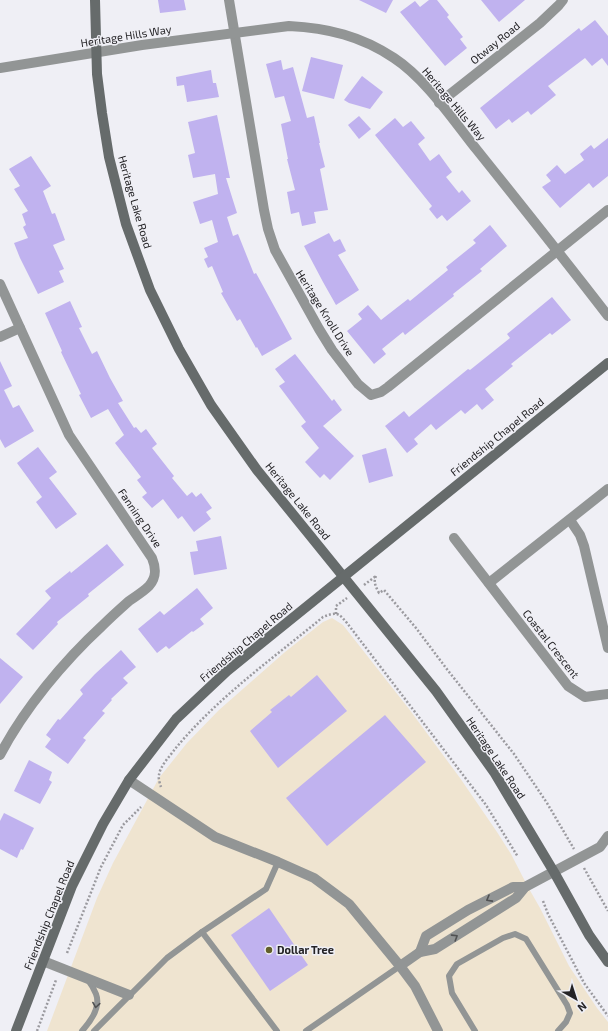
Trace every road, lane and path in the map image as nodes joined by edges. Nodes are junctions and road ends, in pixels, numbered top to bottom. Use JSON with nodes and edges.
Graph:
{"nodes":[{"id":1,"x":95,"y":0,"type":"edge"},
{"id":2,"x":229,"y":0,"type":"edge"},
{"id":3,"x":562,"y":0,"type":"edge"},
{"id":4,"x":234,"y":33,"type":"junction"},
{"id":5,"x":97,"y":53,"type":"junction"},
{"id":6,"x":0,"y":68,"type":"edge"},
{"id":7,"x":439,"y":103,"type":"junction"},
{"id":8,"x":608,"y":210,"type":"edge"},
{"id":9,"x":558,"y":250,"type":"junction"},
{"id":10,"x":0,"y":284,"type":"edge"},
{"id":11,"x":608,"y":316,"type":"edge"},
{"id":12,"x":20,"y":328,"type":"junction"},
{"id":13,"x":0,"y":337,"type":"edge"},
{"id":14,"x":608,"y":363,"type":"edge"},
{"id":15,"x":608,"y":489,"type":"edge"},
{"id":16,"x":570,"y":520,"type":"junction"},
{"id":17,"x":454,"y":538,"type":"dead end"},
{"id":18,"x":376,"y":576,"type":"dead end"},
{"id":19,"x":344,"y":577,"type":"junction"},
{"id":20,"x":489,"y":583,"type":"junction"},
{"id":21,"x":336,"y":606,"type":"dead end"},
{"id":22,"x":336,"y":614,"type":"junction"},
{"id":23,"x":608,"y":648,"type":"edge"},
{"id":24,"x":608,"y":694,"type":"edge"},
{"id":25,"x":2,"y":748,"type":"edge"},
{"id":26,"x":129,"y":780,"type":"junction"},
{"id":27,"x":162,"y":787,"type":"dead end"},
{"id":28,"x":141,"y":808,"type":"dead end"},
{"id":29,"x":608,"y":836,"type":"edge"},
{"id":30,"x":572,"y":845,"type":"dead end"},
{"id":31,"x":518,"y":857,"type":"dead end"},
{"id":32,"x":278,"y":862,"type":"junction"},
{"id":33,"x":554,"y":872,"type":"junction"},
{"id":34,"x":588,"y":874,"type":"dead end"},
{"id":35,"x":525,"y":887,"type":"junction"},
{"id":36,"x":543,"y":901,"type":"dead end"},
{"id":37,"x":608,"y":911,"type":"edge"},
{"id":38,"x":202,"y":932,"type":"junction"},
{"id":39,"x":420,"y":952,"type":"junction"},
{"id":40,"x":67,"y":953,"type":"dead end"},
{"id":41,"x":43,"y":961,"type":"junction"},
{"id":42,"x":608,"y":962,"type":"edge"},
{"id":43,"x":400,"y":966,"type":"junction"},
{"id":44,"x":88,"y":978,"type":"junction"},
{"id":45,"x":56,"y":980,"type":"dead end"},
{"id":46,"x":129,"y":995,"type":"junction"},
{"id":47,"x":608,"y":1016,"type":"edge"},
{"id":48,"x":16,"y":1031,"type":"edge"},
{"id":49,"x":37,"y":1031,"type":"edge"},
{"id":50,"x":82,"y":1031,"type":"edge"},
{"id":51,"x":94,"y":1031,"type":"edge"},
{"id":52,"x":276,"y":1031,"type":"edge"},
{"id":53,"x":306,"y":1031,"type":"edge"},
{"id":54,"x":438,"y":1031,"type":"edge"},
{"id":55,"x":475,"y":1031,"type":"edge"},
{"id":56,"x":558,"y":1031,"type":"edge"}],
"edges":[{"from":1,"to":5,"type":"main road","name":"Heritage Lake Road"},
{"from":2,"to":4,"type":"street"},
{"from":3,"to":7,"type":"street","name":"Otway Road"},
{"from":4,"to":5,"type":"street","name":"Heritage Hills Way"},
{"from":4,"to":7,"type":"street","name":"Heritage Hills Way"},
{"from":4,"to":9,"type":"street","name":"Heritage Knoll Drive"},
{"from":5,"to":6,"type":"street","name":"Heritage Hills Way"},
{"from":5,"to":19,"type":"main road","name":"Heritage Lake Road"},
{"from":7,"to":9,"type":"street","name":"Heritage Hills Way"},
{"from":8,"to":9,"type":"street","name":"Heritage Knoll Drive"},
{"from":9,"to":11,"type":"street","name":"Heritage Hills Way"},
{"from":10,"to":12,"type":"street","name":"Fanning Drive"},
{"from":12,"to":13,"type":"street"},
{"from":12,"to":25,"type":"street","name":"Fanning Drive"},
{"from":14,"to":19,"type":"main road","name":"Friendship Chapel Road"},
{"from":15,"to":16,"type":"street"},
{"from":16,"to":20,"type":"street"},
{"from":16,"to":23,"type":"street"},
{"from":17,"to":20,"type":"street","name":"Coastal Crescent"},
{"from":18,"to":30,"type":"path"},
{"from":19,"to":26,"type":"main road","name":"Friendship Chapel Road"},
{"from":19,"to":33,"type":"main road","name":"Heritage Lake Road"},
{"from":20,"to":24,"type":"street","name":"Coastal Crescent"},
{"from":21,"to":22,"type":"path"},
{"from":22,"to":27,"type":"path"},
{"from":22,"to":31,"type":"path"},
{"from":26,"to":32,"type":"street"},
{"from":26,"to":41,"type":"main road","name":"Friendship Chapel Road"},
{"from":28,"to":40,"type":"path"},
{"from":29,"to":33,"type":"street"},
{"from":32,"to":38,"type":"lane"},
{"from":32,"to":43,"type":"street"},
{"from":33,"to":35,"type":"street"},
{"from":33,"to":42,"type":"main road","name":"Heritage Lake Road"},
{"from":34,"to":37,"type":"path"},
{"from":39,"to":35,"type":"street","one_way":true},
{"from":35,"to":39,"type":"street","one_way":true},
{"from":36,"to":47,"type":"path"},
{"from":38,"to":46,"type":"lane"},
{"from":38,"to":52,"type":"lane"},
{"from":39,"to":43,"type":"street"},
{"from":41,"to":44,"type":"street"},
{"from":41,"to":48,"type":"main road","name":"Friendship Chapel Road"},
{"from":43,"to":53,"type":"lane"},
{"from":43,"to":54,"type":"street"},
{"from":44,"to":46,"type":"street"},
{"from":44,"to":50,"type":"lane","one_way":true},
{"from":45,"to":49,"type":"path"},
{"from":46,"to":51,"type":"lane"},
{"from":55,"to":56,"type":"lane"}]}
